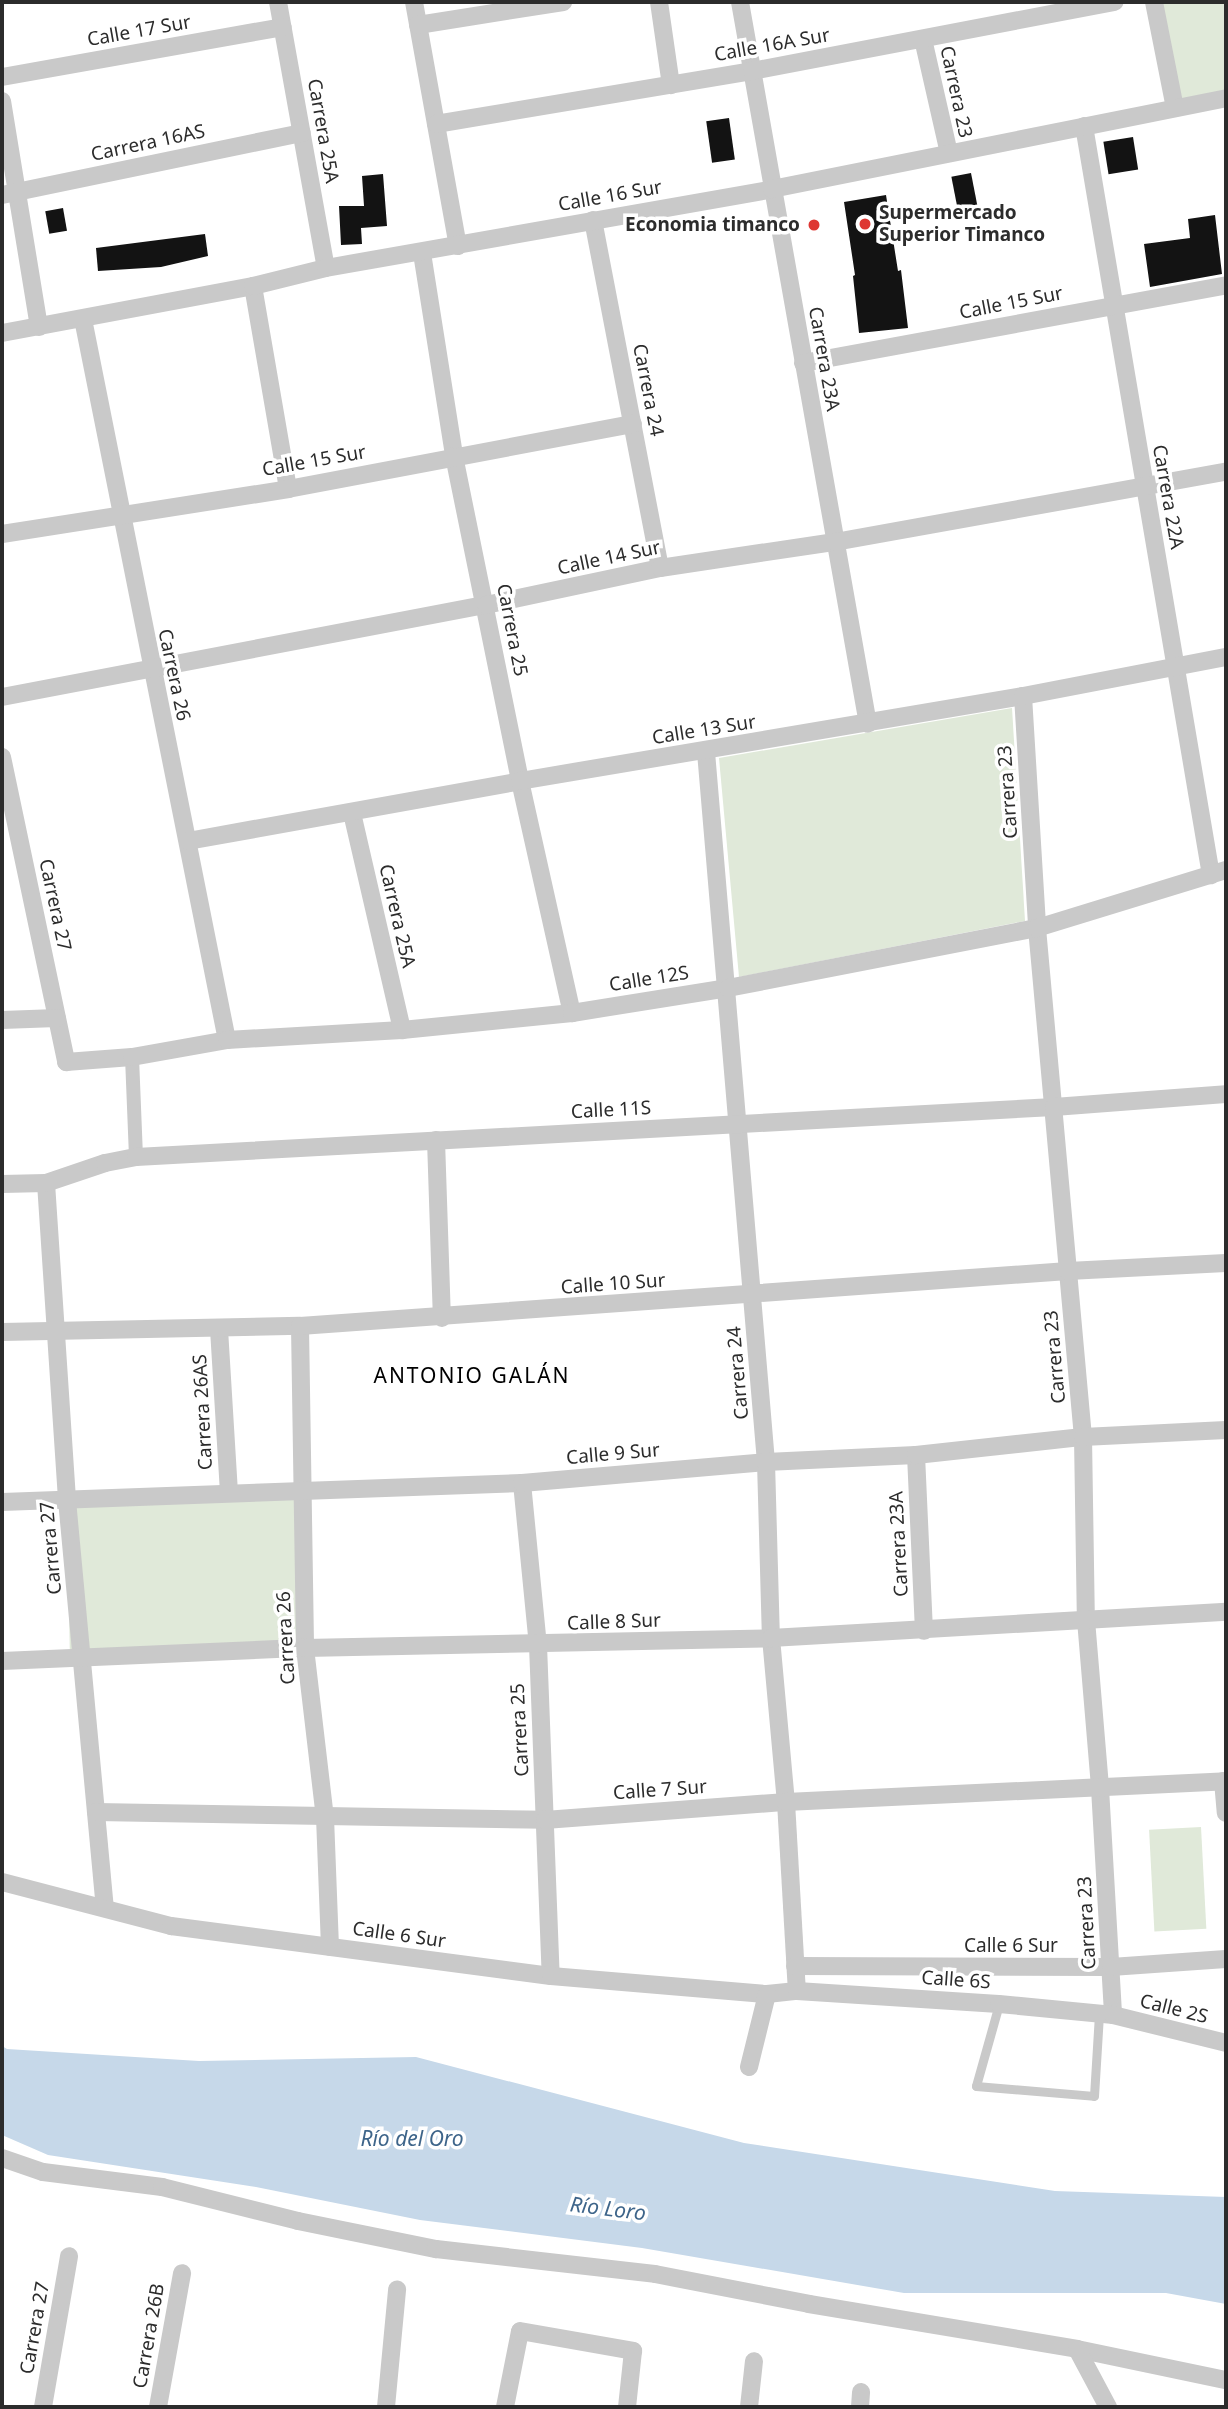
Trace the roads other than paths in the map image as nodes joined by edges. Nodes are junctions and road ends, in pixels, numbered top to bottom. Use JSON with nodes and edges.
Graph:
{"nodes":[{"id":1,"x":278,"y":2,"type":"edge"},
{"id":2,"x":414,"y":2,"type":"edge"},
{"id":3,"x":563,"y":2,"type":"edge"},
{"id":4,"x":659,"y":2,"type":"edge"},
{"id":5,"x":740,"y":2,"type":"edge"},
{"id":6,"x":1115,"y":2,"type":"edge"},
{"id":7,"x":1154,"y":2,"type":"edge"},
{"id":8,"x":1074,"y":5,"type":"edge"},
{"id":9,"x":418,"y":25,"type":"junction"},
{"id":10,"x":283,"y":27,"type":"junction"},
{"id":11,"x":923,"y":39,"type":"junction"},
{"id":12,"x":752,"y":71,"type":"junction"},
{"id":13,"x":2,"y":77,"type":"edge"},
{"id":14,"x":671,"y":85,"type":"junction"},
{"id":15,"x":1226,"y":98,"type":"edge"},
{"id":16,"x":2,"y":101,"type":"edge"},
{"id":17,"x":1175,"y":108,"type":"junction"},
{"id":18,"x":436,"y":124,"type":"junction"},
{"id":19,"x":1084,"y":125,"type":"junction"},
{"id":20,"x":302,"y":133,"type":"junction"},
{"id":21,"x":948,"y":153,"type":"junction"},
{"id":22,"x":772,"y":189,"type":"junction"},
{"id":23,"x":9,"y":194,"type":"edge"},
{"id":24,"x":593,"y":220,"type":"junction"},
{"id":25,"x":458,"y":246,"type":"junction"},
{"id":26,"x":422,"y":253,"type":"junction"},
{"id":27,"x":326,"y":268,"type":"junction"},
{"id":28,"x":1226,"y":285,"type":"edge"},
{"id":29,"x":253,"y":286,"type":"junction"},
{"id":30,"x":1115,"y":305,"type":"junction"},
{"id":31,"x":83,"y":318,"type":"junction"},
{"id":32,"x":39,"y":327,"type":"junction"},
{"id":33,"x":2,"y":333,"type":"edge"},
{"id":34,"x":803,"y":363,"type":"junction"},
{"id":35,"x":633,"y":424,"type":"junction"},
{"id":36,"x":454,"y":456,"type":"junction"},
{"id":37,"x":1226,"y":472,"type":"edge"},
{"id":38,"x":1145,"y":487,"type":"junction"},
{"id":39,"x":288,"y":489,"type":"junction"},
{"id":40,"x":121,"y":513,"type":"junction"},
{"id":41,"x":2,"y":534,"type":"edge"},
{"id":42,"x":835,"y":542,"type":"junction"},
{"id":43,"x":660,"y":568,"type":"junction"},
{"id":44,"x":486,"y":605,"type":"junction"},
{"id":45,"x":1226,"y":657,"type":"edge"},
{"id":46,"x":1176,"y":667,"type":"junction"},
{"id":47,"x":151,"y":669,"type":"junction"},
{"id":48,"x":1023,"y":696,"type":"junction"},
{"id":49,"x":2,"y":697,"type":"edge"},
{"id":50,"x":867,"y":724,"type":"junction"},
{"id":51,"x":706,"y":752,"type":"junction"},
{"id":52,"x":2,"y":757,"type":"edge"},
{"id":53,"x":520,"y":781,"type":"junction"},
{"id":54,"x":352,"y":813,"type":"junction"},
{"id":55,"x":188,"y":841,"type":"junction"},
{"id":56,"x":1219,"y":872,"type":"edge"},
{"id":57,"x":1038,"y":928,"type":"junction"},
{"id":58,"x":728,"y":988,"type":"junction"},
{"id":59,"x":572,"y":1013,"type":"junction"},
{"id":60,"x":57,"y":1018,"type":"junction"},
{"id":61,"x":2,"y":1020,"type":"edge"},
{"id":62,"x":402,"y":1030,"type":"junction"},
{"id":63,"x":227,"y":1040,"type":"junction"},
{"id":64,"x":132,"y":1057,"type":"junction"},
{"id":65,"x":66,"y":1062,"type":"joint"},
{"id":66,"x":1226,"y":1094,"type":"edge"},
{"id":67,"x":1054,"y":1107,"type":"junction"},
{"id":68,"x":738,"y":1125,"type":"junction"},
{"id":69,"x":436,"y":1140,"type":"junction"},
{"id":70,"x":136,"y":1157,"type":"junction"},
{"id":71,"x":46,"y":1183,"type":"junction"},
{"id":72,"x":2,"y":1184,"type":"edge"},
{"id":73,"x":1226,"y":1263,"type":"edge"},
{"id":74,"x":1068,"y":1271,"type":"junction"},
{"id":75,"x":752,"y":1294,"type":"junction"},
{"id":76,"x":442,"y":1318,"type":"junction"},
{"id":77,"x":300,"y":1326,"type":"junction"},
{"id":78,"x":219,"y":1329,"type":"junction"},
{"id":79,"x":58,"y":1330,"type":"junction"},
{"id":80,"x":2,"y":1332,"type":"edge"},
{"id":81,"x":1226,"y":1430,"type":"edge"},
{"id":82,"x":1083,"y":1437,"type":"junction"},
{"id":83,"x":916,"y":1455,"type":"junction"},
{"id":84,"x":766,"y":1462,"type":"junction"},
{"id":85,"x":522,"y":1483,"type":"junction"},
{"id":86,"x":302,"y":1490,"type":"junction"},
{"id":87,"x":229,"y":1493,"type":"junction"},
{"id":88,"x":67,"y":1500,"type":"junction"},
{"id":89,"x":2,"y":1503,"type":"edge"},
{"id":90,"x":1226,"y":1612,"type":"edge"},
{"id":91,"x":1086,"y":1620,"type":"junction"},
{"id":92,"x":925,"y":1631,"type":"junction"},
{"id":93,"x":771,"y":1638,"type":"junction"},
{"id":94,"x":538,"y":1645,"type":"junction"},
{"id":95,"x":305,"y":1648,"type":"junction"},
{"id":96,"x":83,"y":1658,"type":"junction"},
{"id":97,"x":2,"y":1661,"type":"edge"},
{"id":98,"x":1225,"y":1781,"type":"edge"},
{"id":99,"x":1100,"y":1788,"type":"junction"},
{"id":100,"x":786,"y":1801,"type":"junction"},
{"id":101,"x":96,"y":1812,"type":"junction"},
{"id":102,"x":1226,"y":1813,"type":"edge"},
{"id":103,"x":325,"y":1817,"type":"junction"},
{"id":104,"x":545,"y":1820,"type":"junction"},
{"id":105,"x":2,"y":1882,"type":"edge"},
{"id":106,"x":105,"y":1908,"type":"junction"},
{"id":107,"x":330,"y":1947,"type":"junction"},
{"id":108,"x":1226,"y":1959,"type":"edge"},
{"id":109,"x":795,"y":1966,"type":"junction"},
{"id":110,"x":1111,"y":1967,"type":"junction"},
{"id":111,"x":551,"y":1976,"type":"junction"},
{"id":112,"x":796,"y":1991,"type":"junction"},
{"id":113,"x":768,"y":1994,"type":"junction"},
{"id":114,"x":999,"y":2004,"type":"junction"},
{"id":115,"x":1106,"y":2015,"type":"junction"},
{"id":116,"x":1226,"y":2043,"type":"edge"},
{"id":117,"x":749,"y":2067,"type":"dead end"},
{"id":118,"x":2,"y":2158,"type":"edge"},
{"id":119,"x":69,"y":2256,"type":"dead end"},
{"id":120,"x":182,"y":2273,"type":"dead end"},
{"id":121,"x":397,"y":2290,"type":"dead end"},
{"id":122,"x":1077,"y":2348,"type":"junction"},
{"id":123,"x":754,"y":2361,"type":"dead end"},
{"id":124,"x":1226,"y":2380,"type":"edge"},
{"id":125,"x":43,"y":2407,"type":"edge"},
{"id":126,"x":158,"y":2407,"type":"edge"},
{"id":127,"x":386,"y":2407,"type":"edge"},
{"id":128,"x":505,"y":2407,"type":"edge"},
{"id":129,"x":627,"y":2407,"type":"edge"},
{"id":130,"x":748,"y":2407,"type":"edge"},
{"id":131,"x":1108,"y":2407,"type":"edge"}],
"edges":[{"from":1,"to":10,"type":"street","name":"Carrera 25A"},
{"from":2,"to":9,"type":"street"},
{"from":3,"to":9,"type":"street"},
{"from":4,"to":14,"type":"street"},
{"from":5,"to":12,"type":"street","name":"Carrera 23A"},
{"from":6,"to":8,"type":"street","name":"Calle 16A Sur"},
{"from":7,"to":17,"type":"street"},
{"from":8,"to":11,"type":"street","name":"Calle 16A Sur"},
{"from":9,"to":18,"type":"street"},
{"from":10,"to":13,"type":"street","name":"Calle 17 Sur"},
{"from":10,"to":20,"type":"street","name":"Carrera 25A"},
{"from":11,"to":12,"type":"street","name":"Calle 16A Sur"},
{"from":11,"to":21,"type":"street","name":"Carrera 23"},
{"from":12,"to":14,"type":"street","name":"Calle 16A Sur"},
{"from":12,"to":22,"type":"street","name":"Carrera 23A"},
{"from":14,"to":18,"type":"street","name":"Calle 16A Sur"},
{"from":15,"to":17,"type":"street","name":"Calle 16 Sur"},
{"from":16,"to":23,"type":"street"},
{"from":17,"to":19,"type":"street","name":"Calle 16 Sur"},
{"from":18,"to":25,"type":"street"},
{"from":19,"to":21,"type":"street","name":"Calle 16 Sur"},
{"from":19,"to":30,"type":"street","name":"Carrera 22A"},
{"from":20,"to":23,"type":"street","name":"Carrera 16AS"},
{"from":20,"to":27,"type":"street","name":"Carrera 25A"},
{"from":21,"to":22,"type":"street","name":"Calle 16 Sur"},
{"from":22,"to":24,"type":"street","name":"Calle 16 Sur"},
{"from":22,"to":34,"type":"street","name":"Carrera 23A"},
{"from":23,"to":32,"type":"street"},
{"from":24,"to":25,"type":"street","name":"Calle 16 Sur"},
{"from":24,"to":35,"type":"street","name":"Carrera 24"},
{"from":25,"to":26,"type":"street","name":"Calle 16 Sur"},
{"from":26,"to":27,"type":"street","name":"Calle 16 Sur"},
{"from":26,"to":36,"type":"street","name":"Carrera 25"},
{"from":27,"to":29,"type":"street","name":"Calle 16 Sur"},
{"from":28,"to":30,"type":"street","name":"Calle 15 Sur"},
{"from":29,"to":31,"type":"street","name":"Calle 16 Sur"},
{"from":29,"to":39,"type":"street"},
{"from":30,"to":34,"type":"street","name":"Calle 15 Sur"},
{"from":30,"to":38,"type":"street","name":"Carrera 22A"},
{"from":31,"to":32,"type":"street","name":"Calle 16 Sur"},
{"from":31,"to":40,"type":"street","name":"Carrera 26"},
{"from":32,"to":33,"type":"street","name":"Calle 16 Sur"},
{"from":34,"to":42,"type":"street","name":"Carrera 23A"},
{"from":35,"to":36,"type":"street","name":"Calle 15 Sur"},
{"from":35,"to":43,"type":"street","name":"Carrera 24"},
{"from":36,"to":39,"type":"street","name":"Calle 15 Sur"},
{"from":36,"to":44,"type":"street","name":"Carrera 25"},
{"from":37,"to":38,"type":"street","name":"Calle 14 Sur"},
{"from":38,"to":42,"type":"street","name":"Calle 14 Sur"},
{"from":38,"to":46,"type":"street","name":"Carrera 22A"},
{"from":39,"to":40,"type":"street","name":"Calle 15 Sur"},
{"from":40,"to":41,"type":"street","name":"Calle 15 Sur"},
{"from":40,"to":47,"type":"street","name":"Carrera 26"},
{"from":42,"to":43,"type":"street","name":"Calle 14 Sur"},
{"from":42,"to":50,"type":"street","name":"Carrera 23A"},
{"from":43,"to":44,"type":"street","name":"Calle 14 Sur"},
{"from":44,"to":47,"type":"street","name":"Calle 14 Sur"},
{"from":44,"to":53,"type":"street","name":"Carrera 25"},
{"from":45,"to":46,"type":"street","name":"Calle 13 Sur"},
{"from":46,"to":48,"type":"street","name":"Calle 13 Sur"},
{"from":46,"to":56,"type":"street","name":"Carrera 22A"},
{"from":47,"to":49,"type":"street","name":"Calle 14 Sur"},
{"from":47,"to":55,"type":"street","name":"Carrera 26"},
{"from":48,"to":50,"type":"street","name":"Calle 13 Sur"},
{"from":48,"to":57,"type":"street","name":"Carrera 23"},
{"from":50,"to":51,"type":"street","name":"Calle 13 Sur"},
{"from":51,"to":53,"type":"street","name":"Calle 13 Sur"},
{"from":51,"to":58,"type":"street","name":"Carrera 24"},
{"from":52,"to":60,"type":"street","name":"Carrera 27"},
{"from":53,"to":54,"type":"street","name":"Calle 13 Sur"},
{"from":53,"to":59,"type":"street","name":"Carrera 25"},
{"from":54,"to":55,"type":"street","name":"Calle 13 Sur"},
{"from":54,"to":62,"type":"street","name":"Carrera 25A"},
{"from":55,"to":63,"type":"street","name":"Carrera 26"},
{"from":56,"to":57,"type":"street","name":"Calle 12S"},
{"from":57,"to":58,"type":"street","name":"Calle 12S"},
{"from":57,"to":67,"type":"street","name":"Carrera 23"},
{"from":58,"to":59,"type":"street","name":"Calle 12S"},
{"from":58,"to":68,"type":"street","name":"Carrera 24"},
{"from":59,"to":62,"type":"street","name":"Calle 12S"},
{"from":60,"to":61,"type":"street"},
{"from":60,"to":65,"type":"street","name":"Carrera 27"},
{"from":62,"to":63,"type":"street","name":"Calle 12S"},
{"from":63,"to":64,"type":"street","name":"Calle 12S"},
{"from":64,"to":65,"type":"street","name":"Calle 12S"},
{"from":64,"to":70,"type":"street"},
{"from":66,"to":67,"type":"street","name":"Calle 11S"},
{"from":67,"to":68,"type":"street","name":"Calle 11S"},
{"from":67,"to":74,"type":"street","name":"Carrera 23"},
{"from":68,"to":69,"type":"street","name":"Calle 11S"},
{"from":68,"to":75,"type":"street","name":"Carrera 24"},
{"from":69,"to":70,"type":"street","name":"Calle 11S"},
{"from":69,"to":76,"type":"street"},
{"from":70,"to":71,"type":"street","name":"Calle 11S"},
{"from":71,"to":72,"type":"street","name":"Calle 11S"},
{"from":71,"to":79,"type":"street","name":"Carrera 27"},
{"from":73,"to":74,"type":"street","name":"Calle 10 Sur"},
{"from":74,"to":75,"type":"street","name":"Calle 10 Sur"},
{"from":74,"to":82,"type":"street","name":"Carrera 23"},
{"from":75,"to":76,"type":"street","name":"Calle 10 Sur"},
{"from":75,"to":84,"type":"street","name":"Carrera 24"},
{"from":76,"to":77,"type":"street","name":"Calle 10 Sur"},
{"from":77,"to":78,"type":"street","name":"Calle 10 Sur"},
{"from":77,"to":86,"type":"street","name":"Carrera 26"},
{"from":78,"to":79,"type":"street","name":"Calle 10 Sur"},
{"from":78,"to":87,"type":"street","name":"Carrera 26AS"},
{"from":79,"to":80,"type":"street","name":"Calle 10 Sur"},
{"from":79,"to":88,"type":"street","name":"Carrera 27"},
{"from":81,"to":82,"type":"street","name":"Calle 9 Sur"},
{"from":82,"to":83,"type":"street","name":"Calle 9 Sur"},
{"from":82,"to":91,"type":"street","name":"Carrera 23"},
{"from":83,"to":84,"type":"street","name":"Calle 9 Sur"},
{"from":83,"to":92,"type":"street","name":"Carrera 23A"},
{"from":84,"to":85,"type":"street","name":"Calle 9 Sur"},
{"from":84,"to":93,"type":"street","name":"Carrera 24"},
{"from":85,"to":86,"type":"street","name":"Calle 9 Sur"},
{"from":85,"to":94,"type":"street","name":"Carrera 25"},
{"from":86,"to":87,"type":"street","name":"Calle 9 Sur"},
{"from":86,"to":95,"type":"street","name":"Carrera 26"},
{"from":87,"to":88,"type":"street","name":"Calle 9 Sur"},
{"from":88,"to":89,"type":"street","name":"Calle 9 Sur"},
{"from":88,"to":96,"type":"street","name":"Carrera 27"},
{"from":90,"to":91,"type":"street","name":"Calle 8 Sur"},
{"from":91,"to":92,"type":"street","name":"Calle 8 Sur"},
{"from":91,"to":99,"type":"street","name":"Carrera 23"},
{"from":92,"to":93,"type":"street","name":"Calle 8 Sur"},
{"from":93,"to":94,"type":"street","name":"Calle 8 Sur"},
{"from":93,"to":100,"type":"street","name":"Carrera 24"},
{"from":94,"to":95,"type":"street","name":"Calle 8 Sur"},
{"from":94,"to":104,"type":"street","name":"Carrera 25"},
{"from":95,"to":96,"type":"street","name":"Calle 8 Sur"},
{"from":95,"to":103,"type":"street","name":"Carrera 26"},
{"from":96,"to":97,"type":"street","name":"Calle 8 Sur"},
{"from":96,"to":101,"type":"street","name":"Carrera 27"},
{"from":98,"to":99,"type":"street","name":"Calle 7 Sur"},
{"from":98,"to":102,"type":"street"},
{"from":99,"to":100,"type":"street","name":"Calle 7 Sur"},
{"from":99,"to":110,"type":"street","name":"Carrera 23"},
{"from":100,"to":104,"type":"street","name":"Calle 7 Sur"},
{"from":100,"to":109,"type":"street","name":"Carrera 24"},
{"from":101,"to":103,"type":"street","name":"Calle 7 Sur"},
{"from":101,"to":106,"type":"street","name":"Carrera 27"},
{"from":103,"to":104,"type":"street","name":"Calle 7 Sur"},
{"from":103,"to":107,"type":"street","name":"Carrera 26"},
{"from":104,"to":111,"type":"street","name":"Carrera 25"},
{"from":105,"to":106,"type":"street","name":"Calle 6 Sur"},
{"from":106,"to":107,"type":"street","name":"Calle 6 Sur"},
{"from":107,"to":111,"type":"street","name":"Calle 6 Sur"},
{"from":108,"to":110,"type":"street","name":"Calle 6 Sur"},
{"from":109,"to":110,"type":"street","name":"Calle 6 Sur"},
{"from":109,"to":112,"type":"street","name":"Carrera 24"},
{"from":110,"to":115,"type":"street","name":"Carrera 23"},
{"from":111,"to":113,"type":"street","name":"Calle 6 Sur"},
{"from":112,"to":113,"type":"street","name":"Calle 6 Sur"},
{"from":112,"to":114,"type":"street","name":"Calle 6S"},
{"from":113,"to":117,"type":"street"},
{"from":114,"to":115,"type":"street","name":"Calle 6S"},
{"from":114,"to":115,"type":"lane"},
{"from":115,"to":116,"type":"street","name":"Calle 2S"},
{"from":118,"to":122,"type":"street"},
{"from":119,"to":125,"type":"street","name":"Carrera 27"},
{"from":120,"to":126,"type":"street","name":"Carrera 26B"},
{"from":121,"to":127,"type":"street"},
{"from":122,"to":124,"type":"street"},
{"from":122,"to":131,"type":"street"},
{"from":123,"to":130,"type":"street"},
{"from":128,"to":129,"type":"street"}]}
